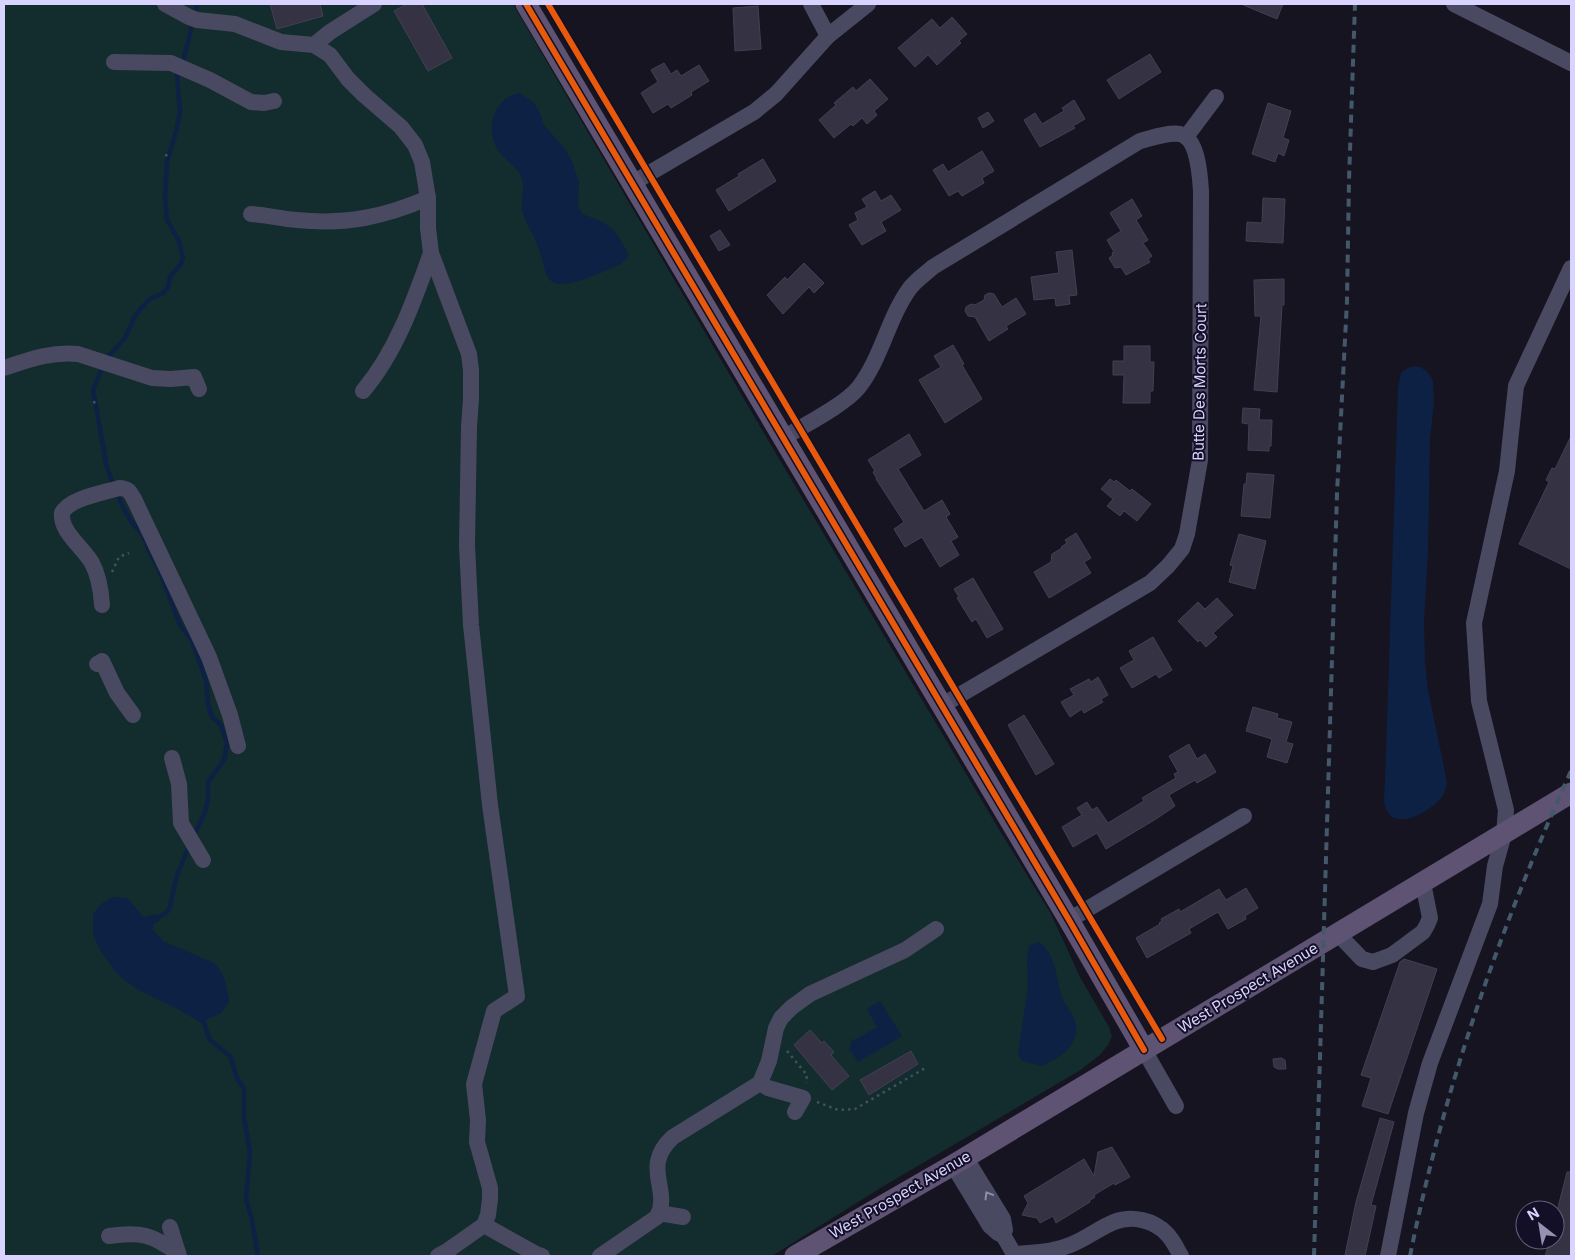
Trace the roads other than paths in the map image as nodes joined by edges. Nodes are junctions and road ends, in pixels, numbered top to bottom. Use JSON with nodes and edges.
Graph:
{"nodes":[{"id":1,"x":165,"y":4,"type":"edge"},
{"id":2,"x":374,"y":4,"type":"edge"},
{"id":3,"x":526,"y":4,"type":"edge"},
{"id":4,"x":811,"y":4,"type":"edge"},
{"id":5,"x":868,"y":4,"type":"edge"},
{"id":6,"x":1454,"y":4,"type":"edge"},
{"id":7,"x":828,"y":36,"type":"junction"},
{"id":8,"x":314,"y":45,"type":"junction"},
{"id":9,"x":114,"y":62,"type":"dead end"},
{"id":10,"x":1571,"y":63,"type":"edge"},
{"id":11,"x":1216,"y":97,"type":"dead end"},
{"id":12,"x":274,"y":101,"type":"dead end"},
{"id":13,"x":1186,"y":137,"type":"junction"},
{"id":14,"x":631,"y":184,"type":"junction"},
{"id":15,"x":428,"y":198,"type":"junction"},
{"id":16,"x":252,"y":214,"type":"dead end"},
{"id":17,"x":431,"y":253,"type":"junction"},
{"id":18,"x":1571,"y":268,"type":"edge"},
{"id":19,"x":4,"y":368,"type":"edge"},
{"id":20,"x":199,"y":389,"type":"dead end"},
{"id":21,"x":363,"y":391,"type":"dead end"},
{"id":22,"x":783,"y":438,"type":"junction"},
{"id":23,"x":102,"y":605,"type":"dead end"},
{"id":24,"x":97,"y":664,"type":"dead end"},
{"id":25,"x":941,"y":706,"type":"junction"},
{"id":26,"x":133,"y":715,"type":"dead end"},
{"id":27,"x":238,"y":746,"type":"dead end"},
{"id":28,"x":172,"y":758,"type":"dead end"},
{"id":29,"x":1571,"y":794,"type":"edge"},
{"id":30,"x":1244,"y":816,"type":"dead end"},
{"id":31,"x":1504,"y":834,"type":"junction"},
{"id":32,"x":201,"y":858,"type":"dead end"},
{"id":33,"x":1423,"y":883,"type":"junction"},
{"id":34,"x":1069,"y":920,"type":"junction"},
{"id":35,"x":936,"y":929,"type":"dead end"},
{"id":36,"x":1338,"y":934,"type":"junction"},
{"id":37,"x":1144,"y":1050,"type":"junction"},
{"id":38,"x":760,"y":1084,"type":"junction"},
{"id":39,"x":799,"y":1105,"type":"road end"},
{"id":40,"x":1176,"y":1106,"type":"dead end"},
{"id":41,"x":959,"y":1161,"type":"junction"},
{"id":42,"x":659,"y":1213,"type":"junction"},
{"id":43,"x":683,"y":1217,"type":"dead end"},
{"id":44,"x":484,"y":1225,"type":"junction"},
{"id":45,"x":170,"y":1227,"type":"dead end"},
{"id":46,"x":109,"y":1236,"type":"dead end"},
{"id":47,"x":179,"y":1255,"type":"edge"},
{"id":48,"x":1013,"y":1255,"type":"edge"},
{"id":49,"x":438,"y":1256,"type":"edge"},
{"id":50,"x":542,"y":1256,"type":"edge"},
{"id":51,"x":600,"y":1256,"type":"edge"},
{"id":52,"x":795,"y":1256,"type":"edge"},
{"id":53,"x":1181,"y":1256,"type":"edge"},
{"id":54,"x":1388,"y":1256,"type":"edge"}],
"edges":[{"from":1,"to":8,"type":"street"},
{"from":2,"to":8,"type":"street"},
{"from":3,"to":14,"type":"main road"},
{"from":4,"to":7,"type":"street"},
{"from":5,"to":7,"type":"street"},
{"from":6,"to":10,"type":"street"},
{"from":7,"to":14,"type":"street"},
{"from":8,"to":15,"type":"street"},
{"from":9,"to":12,"type":"street"},
{"from":11,"to":13,"type":"street"},
{"from":13,"to":22,"type":"street"},
{"from":13,"to":25,"type":"street","name":"Butte Des Morts Court"},
{"from":14,"to":22,"type":"main road"},
{"from":15,"to":16,"type":"street"},
{"from":15,"to":17,"type":"street"},
{"from":17,"to":21,"type":"street"},
{"from":17,"to":44,"type":"street"},
{"from":18,"to":31,"type":"street"},
{"from":19,"to":20,"type":"street"},
{"from":22,"to":25,"type":"main road"},
{"from":23,"to":27,"type":"street"},
{"from":24,"to":26,"type":"street"},
{"from":25,"to":34,"type":"main road"},
{"from":28,"to":32,"type":"street"},
{"from":29,"to":31,"type":"main road","name":"West Prospect Avenue"},
{"from":30,"to":34,"type":"street"},
{"from":31,"to":33,"type":"main road","name":"West Prospect Avenue"},
{"from":31,"to":54,"type":"street"},
{"from":33,"to":36,"type":"main road","name":"West Prospect Avenue"},
{"from":33,"to":36,"type":"street"},
{"from":34,"to":37,"type":"main road"},
{"from":35,"to":38,"type":"street"},
{"from":36,"to":37,"type":"main road","name":"West Prospect Avenue"},
{"from":37,"to":40,"type":"street"},
{"from":37,"to":41,"type":"main road","name":"West Prospect Avenue"},
{"from":38,"to":39,"type":"street"},
{"from":38,"to":42,"type":"street"},
{"from":41,"to":48,"type":"street"},
{"from":41,"to":52,"type":"main road","name":"West Prospect Avenue"},
{"from":42,"to":43,"type":"street"},
{"from":42,"to":51,"type":"street"},
{"from":44,"to":49,"type":"street"},
{"from":44,"to":50,"type":"street"},
{"from":45,"to":47,"type":"street"},
{"from":46,"to":47,"type":"street"},
{"from":48,"to":53,"type":"street"}]}
